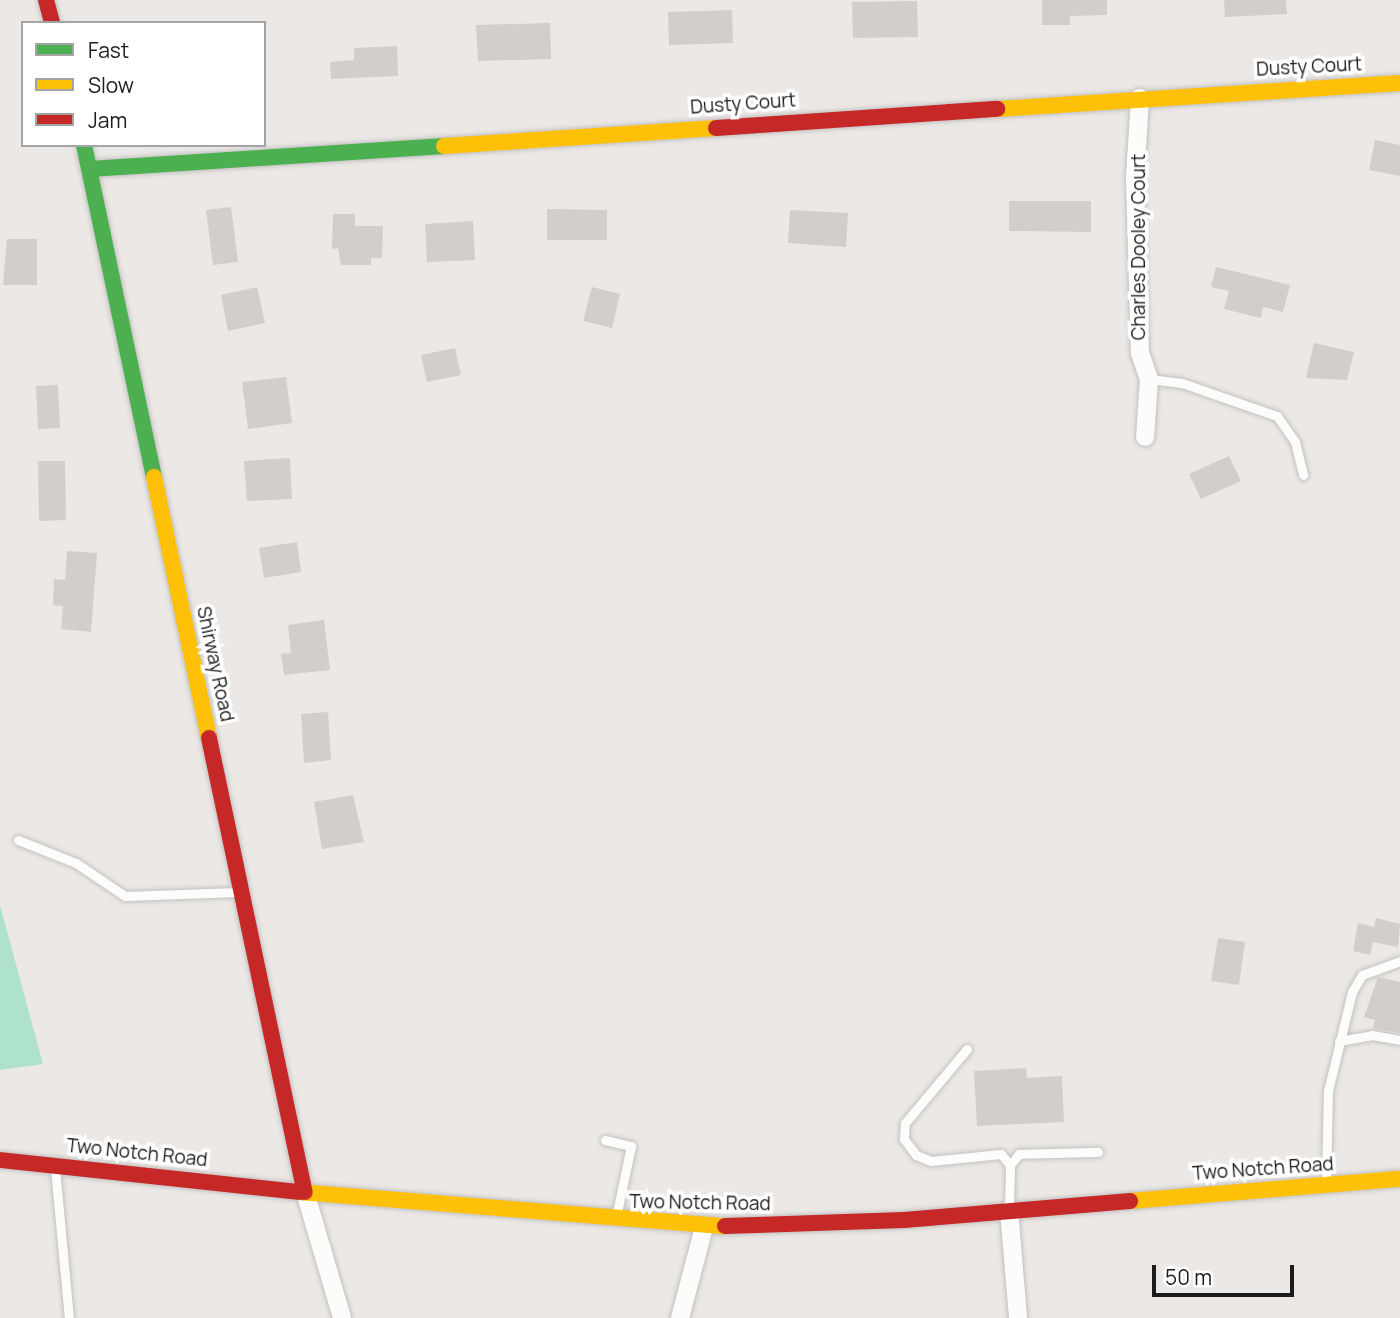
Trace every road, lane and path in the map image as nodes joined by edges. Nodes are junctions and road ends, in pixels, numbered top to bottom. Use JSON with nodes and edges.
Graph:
{"nodes":[{"id":1,"x":46,"y":0,"type":"edge"},
{"id":2,"x":51,"y":21,"type":"edge"},
{"id":3,"x":1400,"y":83,"type":"edge"},
{"id":4,"x":1140,"y":98,"type":"junction"},
{"id":5,"x":84,"y":147,"type":"edge"},
{"id":6,"x":90,"y":169,"type":"junction"},
{"id":7,"x":1149,"y":379,"type":"junction"},
{"id":8,"x":1145,"y":437,"type":"dead end"},
{"id":9,"x":1303,"y":475,"type":"dead end"},
{"id":10,"x":18,"y":840,"type":"dead end"},
{"id":11,"x":240,"y":892,"type":"junction"},
{"id":12,"x":1400,"y":961,"type":"edge"},
{"id":13,"x":1400,"y":1040,"type":"edge"},
{"id":14,"x":1339,"y":1041,"type":"junction"},
{"id":15,"x":967,"y":1049,"type":"dead end"},
{"id":16,"x":605,"y":1140,"type":"dead end"},
{"id":17,"x":1098,"y":1152,"type":"dead end"},
{"id":18,"x":0,"y":1160,"type":"edge"},
{"id":19,"x":1010,"y":1165,"type":"junction"},
{"id":20,"x":55,"y":1166,"type":"junction"},
{"id":21,"x":1400,"y":1179,"type":"edge"},
{"id":22,"x":1326,"y":1185,"type":"junction"},
{"id":23,"x":305,"y":1192,"type":"junction"},
{"id":24,"x":1009,"y":1210,"type":"junction"},
{"id":25,"x":614,"y":1222,"type":"junction"},
{"id":26,"x":704,"y":1227,"type":"junction"},
{"id":27,"x":69,"y":1318,"type":"edge"},
{"id":28,"x":342,"y":1318,"type":"edge"},
{"id":29,"x":680,"y":1318,"type":"edge"},
{"id":30,"x":1018,"y":1318,"type":"edge"}],
"edges":[{"from":1,"to":2,"type":"street"},
{"from":3,"to":4,"type":"street","name":"Dusty Court"},
{"from":4,"to":6,"type":"street","name":"Dusty Court"},
{"from":4,"to":7,"type":"street","name":"Charles Dooley Court"},
{"from":5,"to":6,"type":"street","name":"Shirway Road"},
{"from":6,"to":11,"type":"street","name":"Shirway Road"},
{"from":7,"to":8,"type":"street","name":"Charles Dooley Court"},
{"from":7,"to":9,"type":"lane"},
{"from":10,"to":11,"type":"lane"},
{"from":11,"to":23,"type":"street","name":"Shirway Road"},
{"from":12,"to":14,"type":"lane"},
{"from":13,"to":14,"type":"lane"},
{"from":14,"to":22,"type":"lane"},
{"from":15,"to":19,"type":"lane"},
{"from":16,"to":25,"type":"lane"},
{"from":17,"to":19,"type":"lane"},
{"from":18,"to":20,"type":"street","name":"Two Notch Road"},
{"from":19,"to":24,"type":"lane"},
{"from":20,"to":23,"type":"street","name":"Two Notch Road"},
{"from":20,"to":27,"type":"lane"},
{"from":21,"to":22,"type":"street","name":"Two Notch Road"},
{"from":22,"to":24,"type":"street","name":"Two Notch Road"},
{"from":23,"to":25,"type":"street","name":"Two Notch Road"},
{"from":23,"to":28,"type":"street"},
{"from":24,"to":26,"type":"street","name":"Two Notch Road"},
{"from":24,"to":30,"type":"street"},
{"from":25,"to":26,"type":"street","name":"Two Notch Road"},
{"from":26,"to":29,"type":"street"}]}
